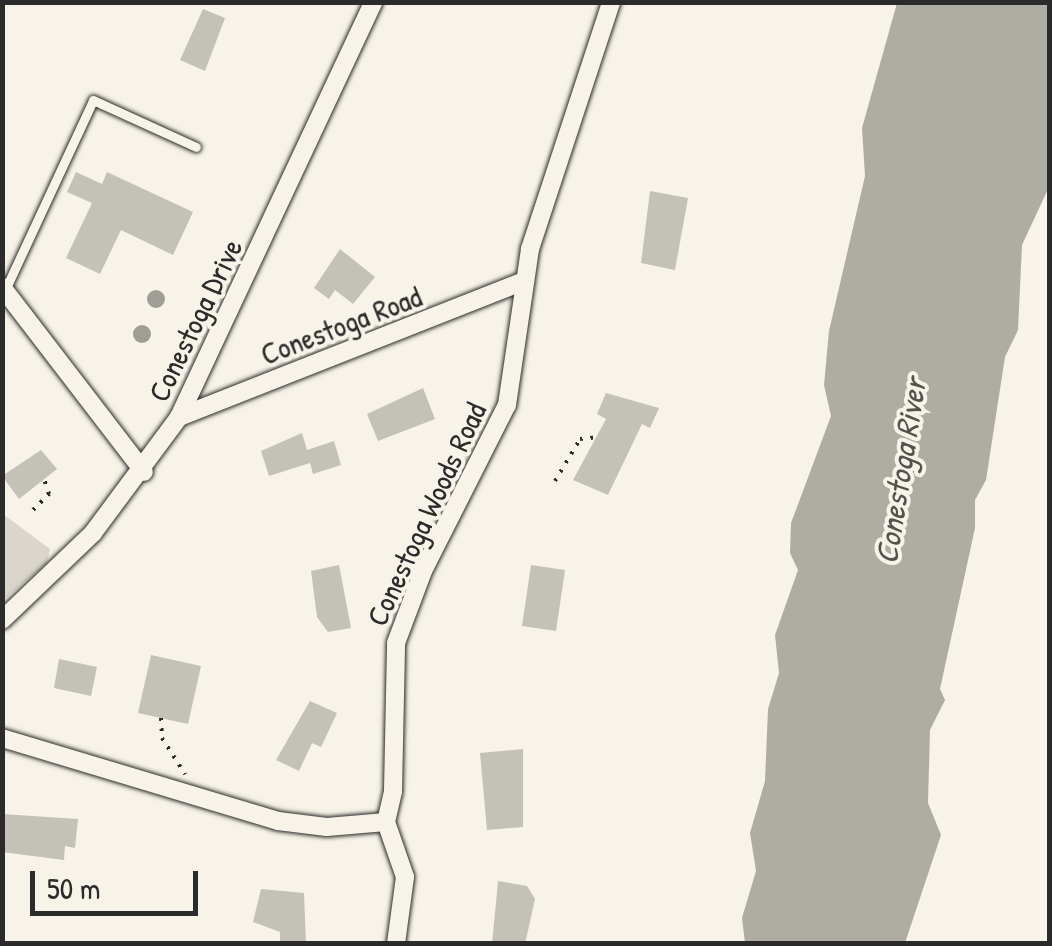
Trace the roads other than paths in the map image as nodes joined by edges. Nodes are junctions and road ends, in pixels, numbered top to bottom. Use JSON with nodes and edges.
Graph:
{"nodes":[{"id":1,"x":373,"y":2,"type":"edge"},
{"id":2,"x":611,"y":2,"type":"edge"},
{"id":3,"x":196,"y":148,"type":"dead end"},
{"id":4,"x":522,"y":282,"type":"junction"},
{"id":5,"x":4,"y":288,"type":"edge"},
{"id":6,"x":180,"y":418,"type":"junction"},
{"id":7,"x":144,"y":472,"type":"junction"},
{"id":8,"x":2,"y":620,"type":"edge"},
{"id":9,"x":2,"y":738,"type":"edge"},
{"id":10,"x":386,"y":822,"type":"junction"},
{"id":11,"x":396,"y":944,"type":"edge"}],
"edges":[{"from":1,"to":6,"type":"street","name":"Conestoga Drive"},
{"from":2,"to":4,"type":"street","name":"Conestoga Woods Road"},
{"from":3,"to":5,"type":"lane"},
{"from":4,"to":6,"type":"street","name":"Conestoga Road"},
{"from":4,"to":10,"type":"street","name":"Conestoga Woods Road"},
{"from":5,"to":7,"type":"street"},
{"from":6,"to":7,"type":"street","name":"Conestoga Drive"},
{"from":7,"to":8,"type":"street","name":"Conestoga Drive"},
{"from":9,"to":10,"type":"street"},
{"from":10,"to":11,"type":"street","name":"Conestoga Woods Road"}]}
